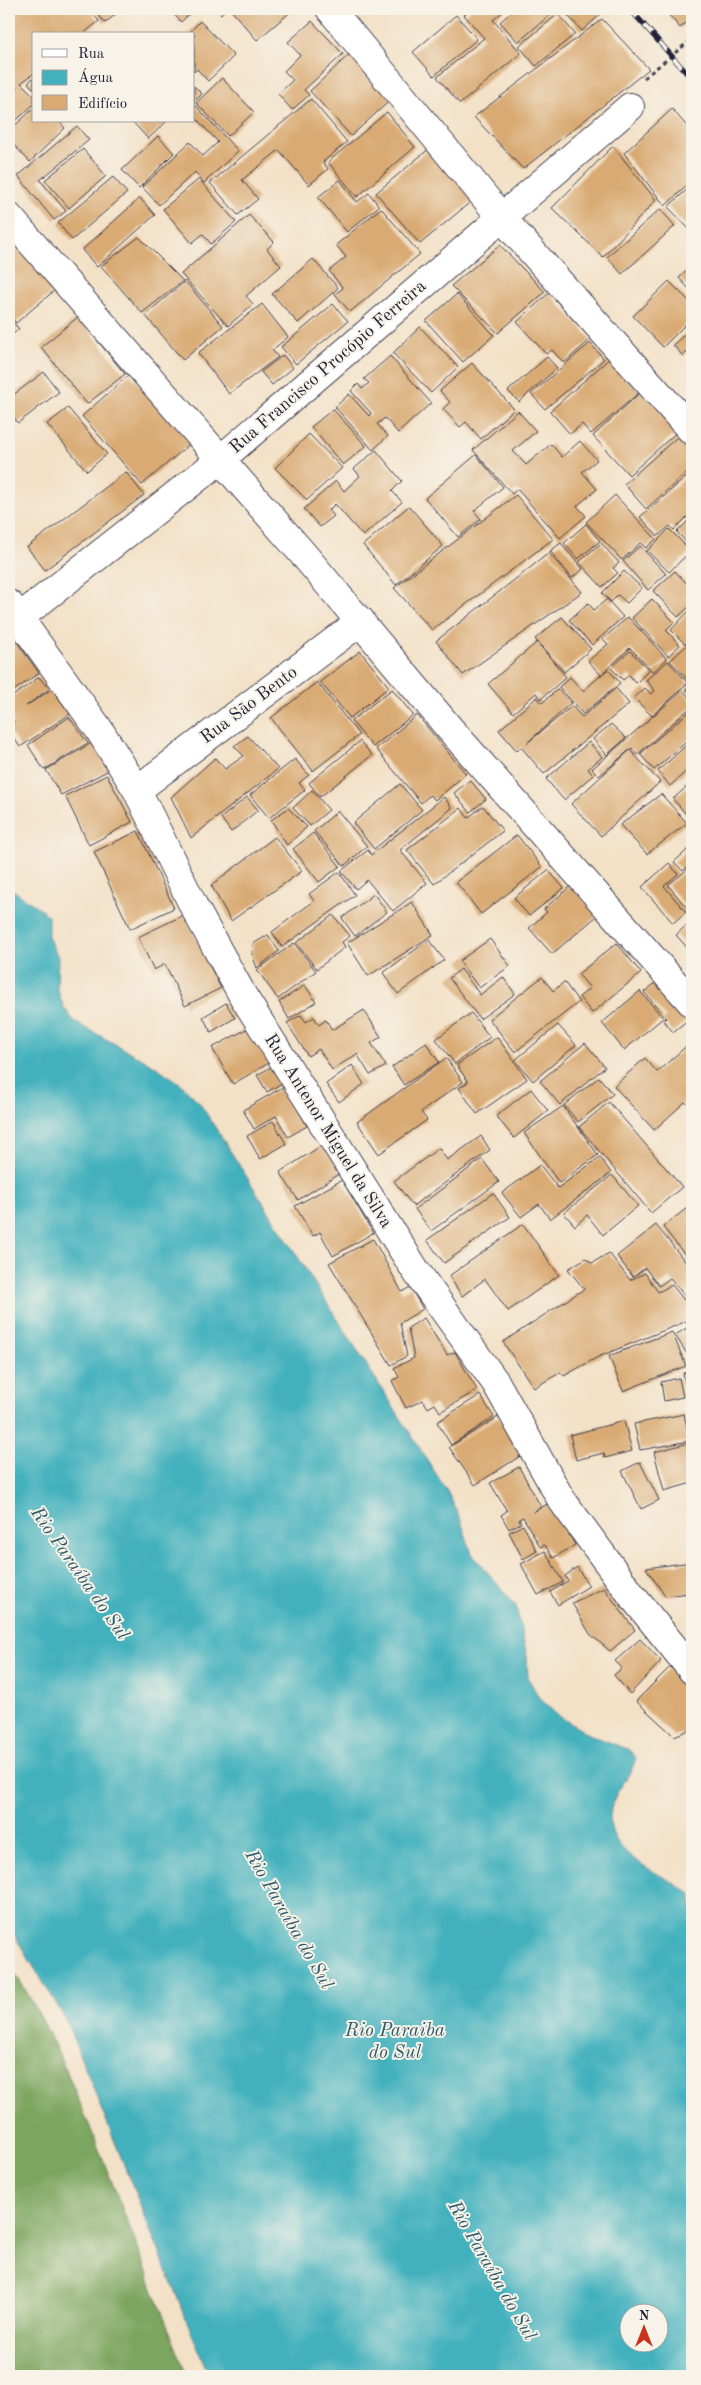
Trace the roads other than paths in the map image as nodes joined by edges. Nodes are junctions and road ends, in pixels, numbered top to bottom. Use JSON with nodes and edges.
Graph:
{"nodes":[{"id":1,"x":330,"y":9,"type":"edge"},
{"id":2,"x":630,"y":107,"type":"road end"},
{"id":3,"x":9,"y":217,"type":"edge"},
{"id":4,"x":502,"y":218,"type":"junction"},
{"id":5,"x":692,"y":431,"type":"edge"},
{"id":6,"x":220,"y":460,"type":"junction"},
{"id":7,"x":14,"y":611,"type":"edge"},
{"id":8,"x":361,"y":621,"type":"junction"},
{"id":9,"x":137,"y":790,"type":"junction"},
{"id":10,"x":692,"y":1003,"type":"edge"},
{"id":11,"x":692,"y":1670,"type":"edge"}],
"edges":[{"from":1,"to":4,"type":"street"},
{"from":2,"to":4,"type":"street","name":"Rua Francisco Procópio Ferreira"},
{"from":3,"to":6,"type":"street"},
{"from":4,"to":5,"type":"street"},
{"from":4,"to":6,"type":"street","name":"Rua Francisco Procópio Ferreira"},
{"from":6,"to":7,"type":"street","name":"Rua Francisco Procópio Ferreira"},
{"from":6,"to":8,"type":"street"},
{"from":7,"to":9,"type":"street","name":"Rua Antenor Miguel da Silva"},
{"from":8,"to":9,"type":"street","name":"Rua São Bento"},
{"from":8,"to":10,"type":"street"},
{"from":9,"to":11,"type":"street","name":"Rua Antenor Miguel da Silva"}]}
